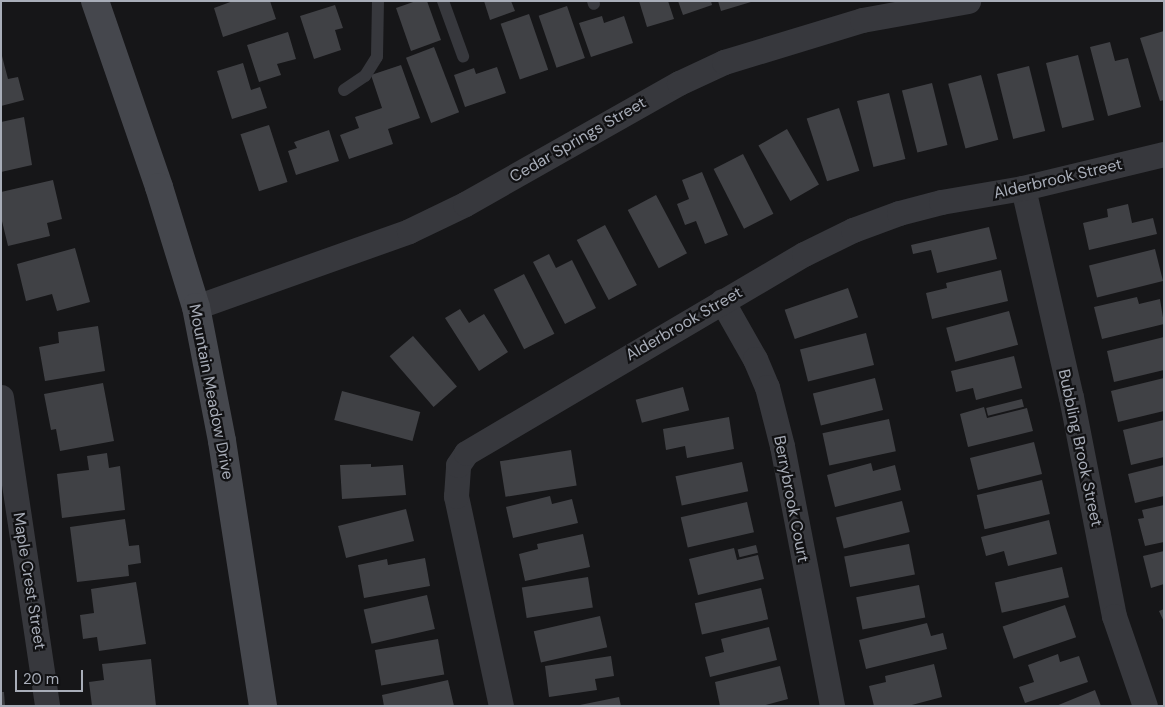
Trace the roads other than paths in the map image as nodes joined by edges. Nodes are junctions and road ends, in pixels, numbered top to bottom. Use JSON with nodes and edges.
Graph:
{"nodes":[{"id":1,"x":95,"y":1,"type":"edge"},
{"id":2,"x":378,"y":1,"type":"edge"},
{"id":3,"x":443,"y":1,"type":"edge"},
{"id":4,"x":968,"y":1,"type":"edge"},
{"id":5,"x":860,"y":11,"type":"edge"},
{"id":6,"x":462,"y":56,"type":"dead end"},
{"id":7,"x":344,"y":90,"type":"dead end"},
{"id":8,"x":1164,"y":154,"type":"edge"},
{"id":9,"x":1023,"y":188,"type":"junction"},
{"id":10,"x":722,"y":301,"type":"junction"},
{"id":11,"x":196,"y":307,"type":"junction"},
{"id":12,"x":1,"y":397,"type":"edge"},
{"id":13,"x":47,"y":706,"type":"edge"},
{"id":14,"x":262,"y":706,"type":"edge"},
{"id":15,"x":501,"y":706,"type":"edge"},
{"id":16,"x":832,"y":706,"type":"edge"},
{"id":17,"x":1144,"y":706,"type":"edge"}],
"edges":[{"from":1,"to":11,"type":"street","name":"Mountain Meadow Drive"},
{"from":2,"to":7,"type":"lane"},
{"from":3,"to":6,"type":"lane"},
{"from":4,"to":5,"type":"street","name":"Cedar Springs Street"},
{"from":5,"to":11,"type":"street","name":"Cedar Springs Street"},
{"from":8,"to":9,"type":"street","name":"Alderbrook Street"},
{"from":9,"to":10,"type":"street","name":"Alderbrook Street"},
{"from":9,"to":17,"type":"street","name":"Bubbling Brook Street"},
{"from":10,"to":15,"type":"street","name":"Alderbrook Street"},
{"from":10,"to":16,"type":"street","name":"Berrybrook Court"},
{"from":11,"to":14,"type":"street","name":"Mountain Meadow Drive"},
{"from":12,"to":13,"type":"street","name":"Maple Crest Street"}]}
